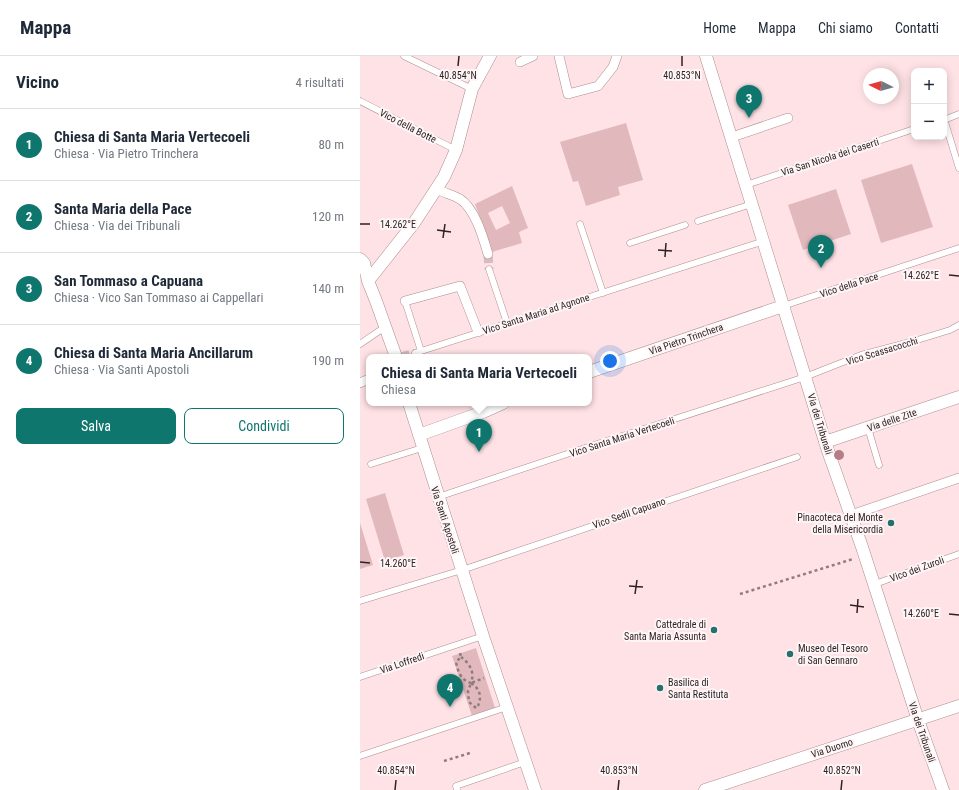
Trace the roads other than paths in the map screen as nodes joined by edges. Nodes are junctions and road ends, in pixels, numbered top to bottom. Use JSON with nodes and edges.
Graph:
{"nodes":[{"id":1,"x":404,"y":56,"type":"edge"},
{"id":2,"x":490,"y":56,"type":"edge"},
{"id":3,"x":533,"y":56,"type":"edge"},
{"id":4,"x":559,"y":56,"type":"edge"},
{"id":5,"x":617,"y":56,"type":"edge"},
{"id":6,"x":706,"y":56,"type":"edge"},
{"id":7,"x":520,"y":62,"type":"dead end"},
{"id":8,"x":472,"y":89,"type":"junction"},
{"id":9,"x":360,"y":101,"type":"edge"},
{"id":10,"x":959,"y":114,"type":"edge"},
{"id":11,"x":788,"y":118,"type":"dead end"},
{"id":12,"x":947,"y":119,"type":"edge"},
{"id":13,"x":947,"y":130,"type":"edge"},
{"id":14,"x":911,"y":131,"type":"edge"},
{"id":15,"x":732,"y":138,"type":"junction"},
{"id":16,"x":456,"y":150,"type":"junction"},
{"id":17,"x":959,"y":168,"type":"edge"},
{"id":18,"x":746,"y":185,"type":"junction"},
{"id":19,"x":437,"y":189,"type":"junction"},
{"id":20,"x":752,"y":204,"type":"junction"},
{"id":21,"x":698,"y":221,"type":"dead end"},
{"id":22,"x":580,"y":224,"type":"dead end"},
{"id":23,"x":685,"y":225,"type":"dead end"},
{"id":24,"x":764,"y":241,"type":"junction"},
{"id":25,"x":630,"y":243,"type":"dead end"},
{"id":26,"x":959,"y":248,"type":"edge"},
{"id":27,"x":488,"y":254,"type":"tunnel mouth"},
{"id":28,"x":360,"y":259,"type":"edge"},
{"id":29,"x":489,"y":269,"type":"tunnel mouth"},
{"id":30,"x":368,"y":281,"type":"junction"},
{"id":31,"x":603,"y":293,"type":"junction"},
{"id":32,"x":405,"y":301,"type":"joint"},
{"id":33,"x":784,"y":306,"type":"junction"},
{"id":34,"x":507,"y":323,"type":"junction"},
{"id":35,"x":959,"y":325,"type":"edge"},
{"id":36,"x":385,"y":327,"type":"junction"},
{"id":37,"x":478,"y":332,"type":"junction"},
{"id":38,"x":360,"y":344,"type":"edge"},
{"id":39,"x":395,"y":354,"type":"edge"},
{"id":40,"x":592,"y":371,"type":"edge"},
{"id":41,"x":805,"y":377,"type":"junction"},
{"id":42,"x":959,"y":397,"type":"edge"},
{"id":43,"x":410,"y":406,"type":"edge"},
{"id":44,"x":496,"y":406,"type":"edge"},
{"id":45,"x":868,"y":428,"type":"junction"},
{"id":46,"x":418,"y":435,"type":"junction"},
{"id":47,"x":825,"y":446,"type":"junction"},
{"id":48,"x":422,"y":448,"type":"junction"},
{"id":49,"x":797,"y":457,"type":"dead end"},
{"id":50,"x":371,"y":464,"type":"dead end"},
{"id":51,"x":879,"y":465,"type":"dead end"},
{"id":52,"x":959,"y":478,"type":"edge"},
{"id":53,"x":438,"y":497,"type":"junction"},
{"id":54,"x":851,"y":515,"type":"junction"},
{"id":55,"x":959,"y":554,"type":"edge"},
{"id":56,"x":462,"y":570,"type":"junction"},
{"id":57,"x":875,"y":584,"type":"junction"},
{"id":58,"x":360,"y":601,"type":"edge"},
{"id":59,"x":483,"y":636,"type":"junction"},
{"id":60,"x":360,"y":677,"type":"edge"},
{"id":61,"x":959,"y":706,"type":"edge"},
{"id":62,"x":507,"y":707,"type":"junction"},
{"id":63,"x":918,"y":720,"type":"junction"},
{"id":64,"x":360,"y":756,"type":"edge"},
{"id":65,"x":525,"y":762,"type":"junction"},
{"id":66,"x":456,"y":788,"type":"edge"},
{"id":67,"x":535,"y":790,"type":"edge"},
{"id":68,"x":705,"y":790,"type":"edge"},
{"id":69,"x":943,"y":790,"type":"edge"}],
"edges":[{"from":1,"to":8,"type":"lane"},
{"from":2,"to":8,"type":"street"},
{"from":3,"to":7,"type":"street"},
{"from":4,"to":5,"type":"street"},
{"from":6,"to":15,"type":"street","name":"Via dei Tribunali"},
{"from":8,"to":16,"type":"street"},
{"from":9,"to":16,"type":"lane","name":"Vico della Botte"},
{"from":10,"to":12,"type":"lane"},
{"from":11,"to":15,"type":"street"},
{"from":13,"to":17,"type":"lane"},
{"from":14,"to":18,"type":"lane","name":"Via San Nicola dei Caserti"},
{"from":15,"to":18,"type":"street","name":"Via dei Tribunali"},
{"from":16,"to":19,"type":"street"},
{"from":18,"to":20,"type":"street","name":"Via dei Tribunali"},
{"from":19,"to":27,"type":"street"},
{"from":19,"to":30,"type":"street"},
{"from":20,"to":21,"type":"lane"},
{"from":20,"to":24,"type":"street","name":"Via dei Tribunali"},
{"from":22,"to":31,"type":"lane"},
{"from":23,"to":25,"type":"lane"},
{"from":24,"to":31,"type":"lane","name":"Vico Santa Maria ad Agnone"},
{"from":24,"to":33,"type":"street","name":"Via dei Tribunali"},
{"from":26,"to":33,"type":"lane","name":"Vico della Pace"},
{"from":28,"to":30,"type":"street"},
{"from":29,"to":34,"type":"lane"},
{"from":30,"to":36,"type":"street"},
{"from":31,"to":34,"type":"lane","name":"Vico Santa Maria ad Agnone"},
{"from":32,"to":37,"type":"street"},
{"from":32,"to":37,"type":"lane","name":"Vico Santa Maria ad Agnone"},
{"from":33,"to":40,"type":"street","name":"Via Pietro Trinchera"},
{"from":33,"to":41,"type":"street","name":"Via dei Tribunali"},
{"from":34,"to":37,"type":"lane","name":"Vico Santa Maria ad Agnone"},
{"from":35,"to":41,"type":"lane","name":"Vico Scassacocchi"},
{"from":36,"to":38,"type":"lane"},
{"from":36,"to":39,"type":"street"},
{"from":41,"to":47,"type":"street","name":"Via dei Tribunali"},
{"from":41,"to":53,"type":"lane","name":"Vico Santa Maria Vertecoeli"},
{"from":42,"to":45,"type":"street","name":"Via delle Zite"},
{"from":43,"to":46,"type":"street","name":"Via Santi Apostoli"},
{"from":44,"to":46,"type":"street"},
{"from":45,"to":47,"type":"street","name":"Via delle Zite"},
{"from":45,"to":51,"type":"lane"},
{"from":46,"to":48,"type":"street","name":"Via Santi Apostoli"},
{"from":47,"to":54,"type":"street","name":"Via dei Tribunali"},
{"from":48,"to":50,"type":"lane"},
{"from":48,"to":53,"type":"street","name":"Via Santi Apostoli"},
{"from":49,"to":56,"type":"lane","name":"Vico Sedil Capuano"},
{"from":52,"to":54,"type":"street"},
{"from":53,"to":56,"type":"street","name":"Via Santi Apostoli"},
{"from":54,"to":57,"type":"street","name":"Via dei Tribunali"},
{"from":55,"to":57,"type":"lane","name":"Vico dei Zuroli"},
{"from":56,"to":58,"type":"lane","name":"Vico Sedil Capuano"},
{"from":56,"to":59,"type":"street","name":"Via Santi Apostoli"},
{"from":57,"to":63,"type":"street","name":"Via dei Tribunali"},
{"from":59,"to":60,"type":"lane","name":"Via Loffredi"},
{"from":59,"to":62,"type":"street","name":"Via Santi Apostoli"},
{"from":61,"to":63,"type":"street","name":"Via Duomo"},
{"from":62,"to":64,"type":"lane"},
{"from":62,"to":65,"type":"street","name":"Via Santi Apostoli"},
{"from":63,"to":68,"type":"street","name":"Via Duomo"},
{"from":63,"to":69,"type":"street","name":"Via dei Tribunali"},
{"from":65,"to":66,"type":"lane"},
{"from":65,"to":67,"type":"street","name":"Via Santi Apostoli"}]}
